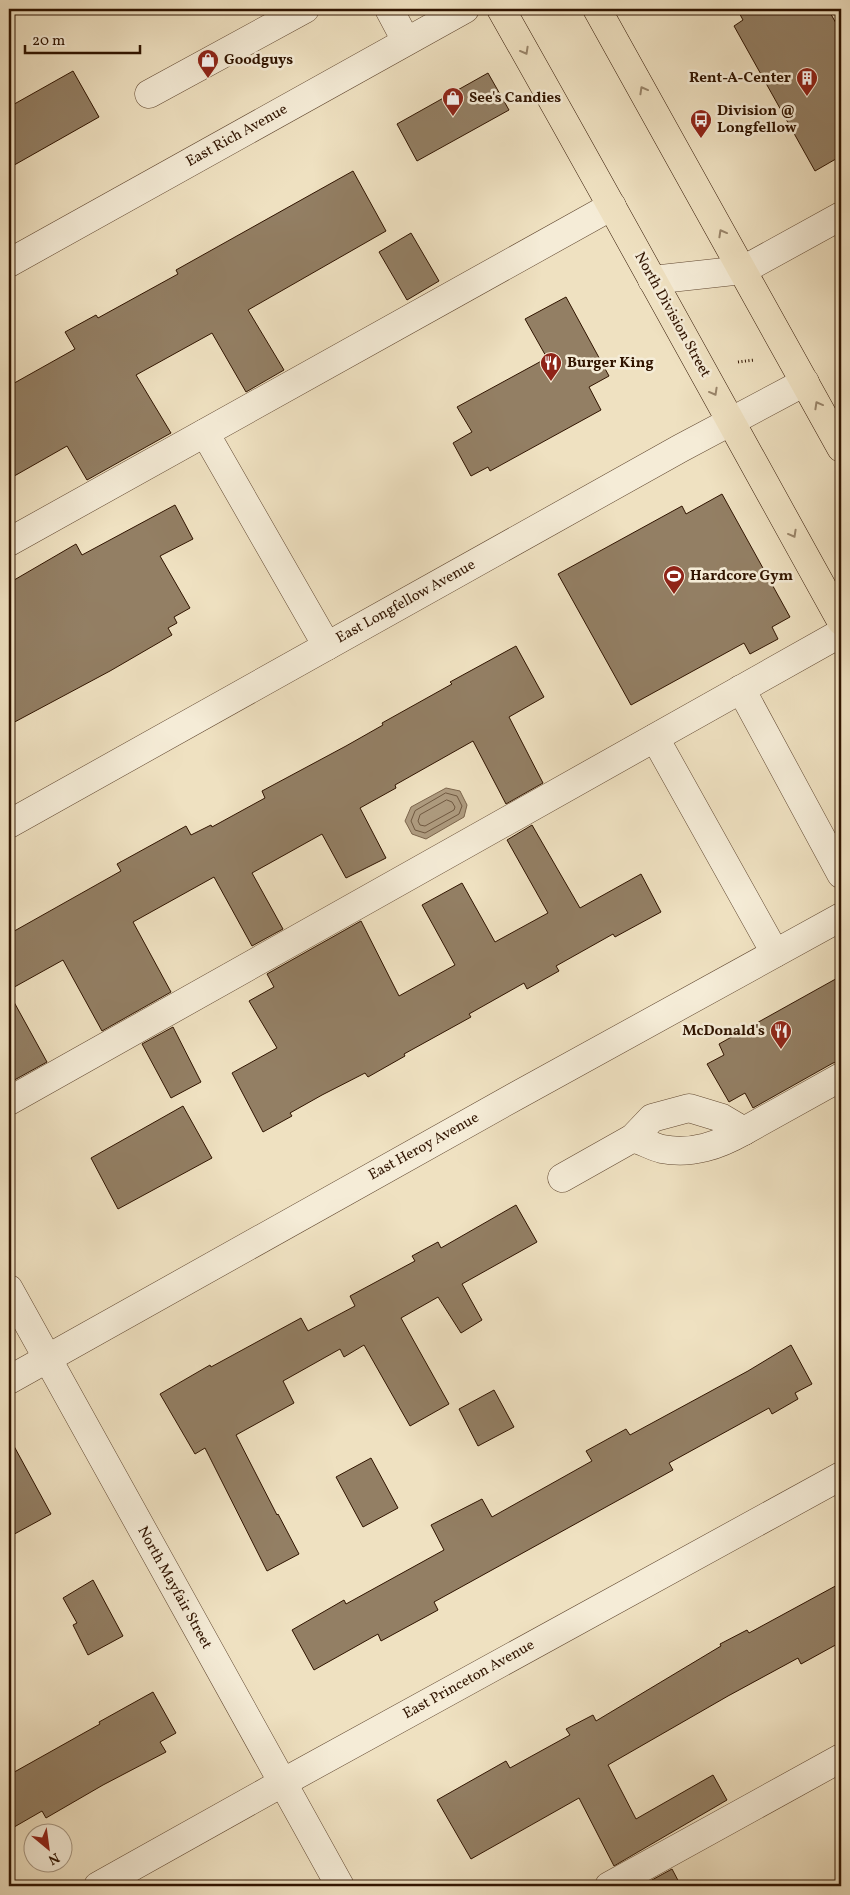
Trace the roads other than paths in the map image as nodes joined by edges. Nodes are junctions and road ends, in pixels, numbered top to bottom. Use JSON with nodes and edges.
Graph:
{"nodes":[{"id":1,"x":305,"y":9,"type":"edge"},
{"id":2,"x":389,"y":9,"type":"edge"},
{"id":3,"x":464,"y":9,"type":"edge"},
{"id":4,"x":501,"y":9,"type":"edge"},
{"id":5,"x":597,"y":9,"type":"edge"},
{"id":6,"x":406,"y":41,"type":"junction"},
{"id":7,"x":149,"y":94,"type":"dead end"},
{"id":8,"x":612,"y":206,"type":"junction"},
{"id":9,"x":841,"y":216,"type":"edge"},
{"id":10,"x":9,"y":263,"type":"edge"},
{"id":11,"x":743,"y":270,"type":"junction"},
{"id":12,"x":652,"y":280,"type":"junction"},
{"id":13,"x":805,"y":382,"type":"junction"},
{"id":14,"x":730,"y":421,"type":"junction"},
{"id":15,"x":205,"y":433,"type":"junction"},
{"id":16,"x":841,"y":448,"type":"edge"},
{"id":17,"x":9,"y":542,"type":"edge"},
{"id":18,"x":841,"y":621,"type":"edge"},
{"id":19,"x":841,"y":633,"type":"edge"},
{"id":20,"x":327,"y":646,"type":"junction"},
{"id":21,"x":742,"y":689,"type":"junction"},
{"id":22,"x":655,"y":738,"type":"junction"},
{"id":23,"x":9,"y":824,"type":"edge"},
{"id":24,"x":841,"y":874,"type":"edge"},
{"id":25,"x":841,"y":917,"type":"edge"},
{"id":26,"x":776,"y":953,"type":"junction"},
{"id":27,"x":841,"y":1077,"type":"edge"},
{"id":28,"x":9,"y":1101,"type":"edge"},
{"id":29,"x":744,"y":1131,"type":"junction"},
{"id":30,"x":633,"y":1138,"type":"junction"},
{"id":31,"x":562,"y":1178,"type":"dead end"},
{"id":32,"x":9,"y":1289,"type":"edge"},
{"id":33,"x":47,"y":1359,"type":"junction"},
{"id":34,"x":9,"y":1380,"type":"edge"},
{"id":35,"x":841,"y":1476,"type":"edge"},
{"id":36,"x":841,"y":1758,"type":"edge"},
{"id":37,"x":282,"y":1783,"type":"junction"},
{"id":38,"x":98,"y":1886,"type":"edge"},
{"id":39,"x":340,"y":1886,"type":"edge"},
{"id":40,"x":609,"y":1886,"type":"edge"}],
"edges":[{"from":1,"to":7,"type":"street"},
{"from":2,"to":6,"type":"street"},
{"from":3,"to":6,"type":"street","name":"East Rich Avenue"},
{"from":4,"to":8,"type":"main road","name":"North Division Street","one_way":true},
{"from":11,"to":5,"type":"main road","one_way":true},
{"from":6,"to":10,"type":"street","name":"East Rich Avenue"},
{"from":8,"to":12,"type":"main road","name":"North Division Street"},
{"from":8,"to":15,"type":"street"},
{"from":9,"to":11,"type":"street"},
{"from":11,"to":12,"type":"street"},
{"from":11,"to":13,"type":"main road"},
{"from":12,"to":14,"type":"main road","name":"North Division Street","one_way":true},
{"from":13,"to":14,"type":"street","name":"East Longfellow Avenue"},
{"from":16,"to":13,"type":"main road","one_way":true},
{"from":14,"to":18,"type":"main road","name":"North Division Street","one_way":true},
{"from":14,"to":20,"type":"street","name":"East Longfellow Avenue"},
{"from":15,"to":17,"type":"street"},
{"from":15,"to":20,"type":"street"},
{"from":19,"to":21,"type":"street"},
{"from":20,"to":23,"type":"street","name":"East Longfellow Avenue"},
{"from":21,"to":22,"type":"street"},
{"from":21,"to":24,"type":"street"},
{"from":22,"to":26,"type":"street"},
{"from":22,"to":28,"type":"street"},
{"from":25,"to":26,"type":"street","name":"East Heroy Avenue"},
{"from":26,"to":33,"type":"street","name":"East Heroy Avenue"},
{"from":27,"to":29,"type":"street"},
{"from":29,"to":30,"type":"street"},
{"from":29,"to":30,"type":"street"},
{"from":30,"to":31,"type":"street"},
{"from":32,"to":33,"type":"street","name":"North Mayfair Street"},
{"from":33,"to":34,"type":"street","name":"East Heroy Avenue"},
{"from":33,"to":37,"type":"street","name":"North Mayfair Street"},
{"from":35,"to":37,"type":"street","name":"East Princeton Avenue"},
{"from":36,"to":40,"type":"street"},
{"from":37,"to":38,"type":"street","name":"East Princeton Avenue"},
{"from":37,"to":39,"type":"street","name":"North Mayfair Street"}]}
